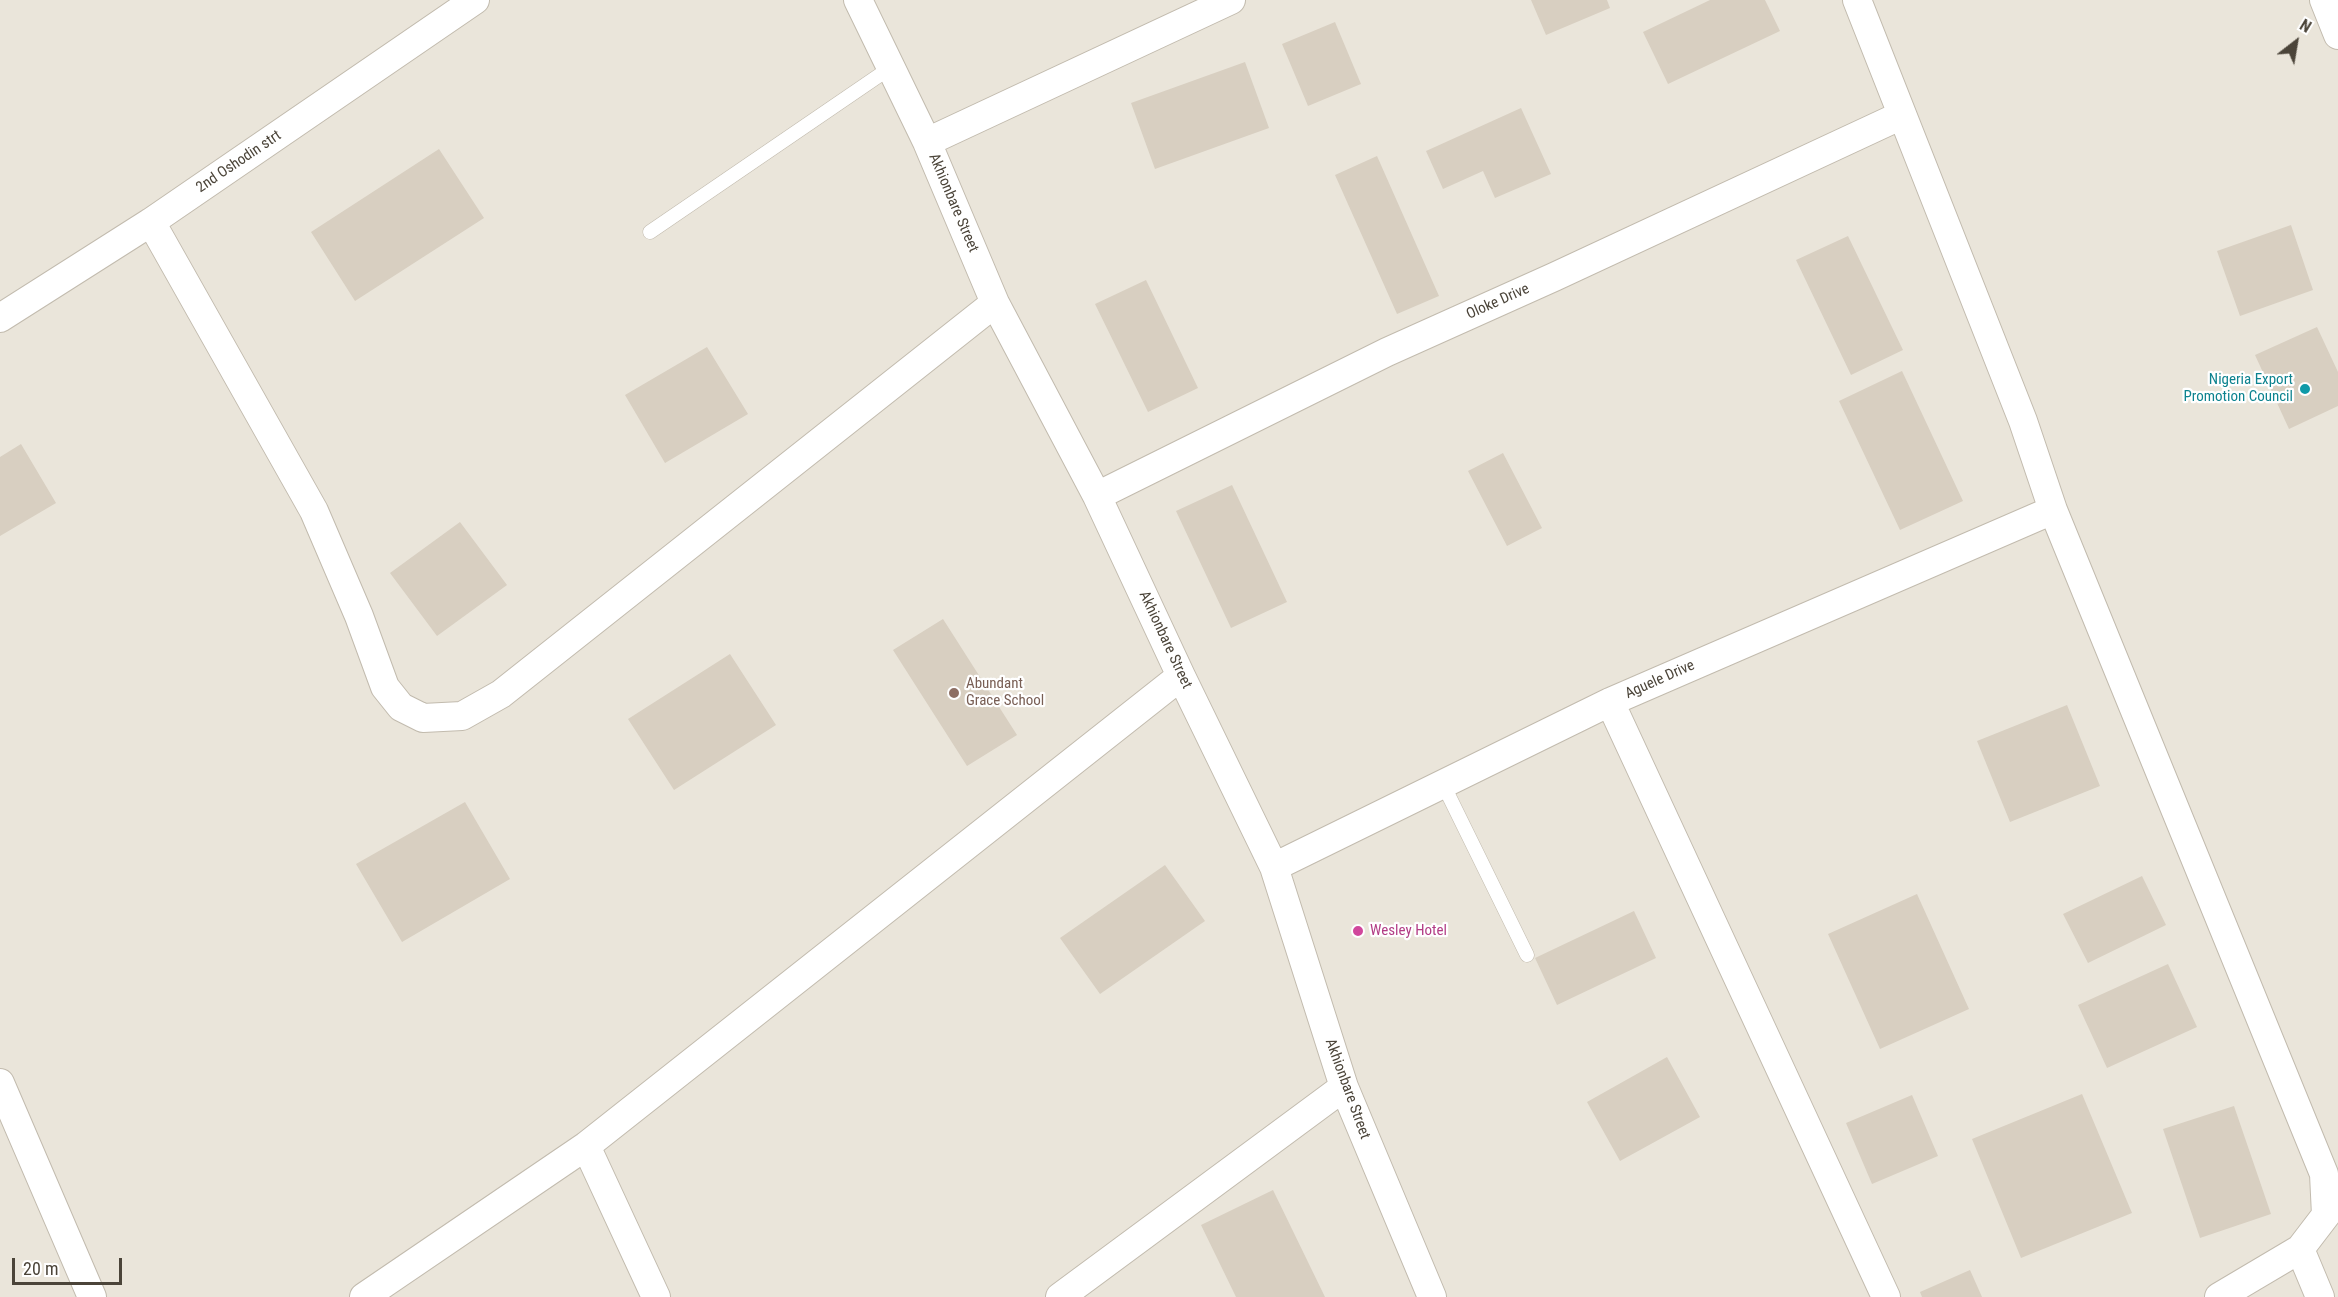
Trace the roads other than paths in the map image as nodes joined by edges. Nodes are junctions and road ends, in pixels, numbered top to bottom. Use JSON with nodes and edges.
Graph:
{"nodes":[{"id":1,"x":475,"y":0,"type":"edge"},
{"id":2,"x":858,"y":0,"type":"edge"},
{"id":3,"x":1231,"y":0,"type":"edge"},
{"id":4,"x":1857,"y":0,"type":"edge"},
{"id":5,"x":2324,"y":0,"type":"edge"},
{"id":6,"x":2338,"y":34,"type":"edge"},
{"id":7,"x":890,"y":68,"type":"junction"},
{"id":8,"x":1902,"y":115,"type":"junction"},
{"id":9,"x":927,"y":142,"type":"junction"},
{"id":10,"x":151,"y":222,"type":"junction"},
{"id":11,"x":650,"y":232,"type":"dead end"},
{"id":12,"x":995,"y":303,"type":"junction"},
{"id":13,"x":0,"y":318,"type":"edge"},
{"id":14,"x":1097,"y":496,"type":"junction"},
{"id":15,"x":2053,"y":510,"type":"junction"},
{"id":16,"x":1181,"y":676,"type":"junction"},
{"id":17,"x":1610,"y":702,"type":"junction"},
{"id":18,"x":1443,"y":784,"type":"junction"},
{"id":19,"x":1274,"y":867,"type":"junction"},
{"id":20,"x":1527,"y":955,"type":"dead end"},
{"id":21,"x":0,"y":1083,"type":"edge"},
{"id":22,"x":1344,"y":1087,"type":"junction"},
{"id":23,"x":586,"y":1146,"type":"junction"},
{"id":24,"x":2300,"y":1248,"type":"junction"},
{"id":25,"x":92,"y":1297,"type":"edge"},
{"id":26,"x":364,"y":1297,"type":"edge"},
{"id":27,"x":656,"y":1297,"type":"edge"},
{"id":28,"x":1060,"y":1297,"type":"edge"},
{"id":29,"x":1432,"y":1297,"type":"edge"},
{"id":30,"x":1886,"y":1297,"type":"edge"},
{"id":31,"x":2218,"y":1297,"type":"edge"},
{"id":32,"x":2320,"y":1297,"type":"edge"}],
"edges":[{"from":1,"to":10,"type":"street","name":"2nd Oshodin strt"},
{"from":2,"to":7,"type":"street","name":"Akhionbare Street"},
{"from":3,"to":9,"type":"street"},
{"from":4,"to":8,"type":"street"},
{"from":5,"to":6,"type":"street"},
{"from":7,"to":9,"type":"street","name":"Akhionbare Street"},
{"from":7,"to":11,"type":"lane"},
{"from":8,"to":14,"type":"street","name":"Oloke Drive"},
{"from":8,"to":15,"type":"street"},
{"from":9,"to":12,"type":"street","name":"Akhionbare Street"},
{"from":10,"to":12,"type":"street"},
{"from":10,"to":13,"type":"street","name":"2nd Oshodin strt"},
{"from":12,"to":14,"type":"street","name":"Akhionbare Street"},
{"from":14,"to":16,"type":"street","name":"Akhionbare Street"},
{"from":15,"to":17,"type":"street","name":"Aguele Drive"},
{"from":15,"to":24,"type":"street"},
{"from":16,"to":19,"type":"street","name":"Akhionbare Street"},
{"from":16,"to":23,"type":"street"},
{"from":17,"to":18,"type":"street","name":"Aguele Drive"},
{"from":17,"to":30,"type":"street"},
{"from":18,"to":19,"type":"street","name":"Aguele Drive"},
{"from":18,"to":20,"type":"lane"},
{"from":19,"to":22,"type":"street","name":"Akhionbare Street"},
{"from":21,"to":25,"type":"street"},
{"from":22,"to":28,"type":"street"},
{"from":22,"to":29,"type":"street","name":"Akhionbare Street"},
{"from":23,"to":26,"type":"street"},
{"from":23,"to":27,"type":"street"},
{"from":24,"to":31,"type":"street"},
{"from":24,"to":32,"type":"street"}]}
